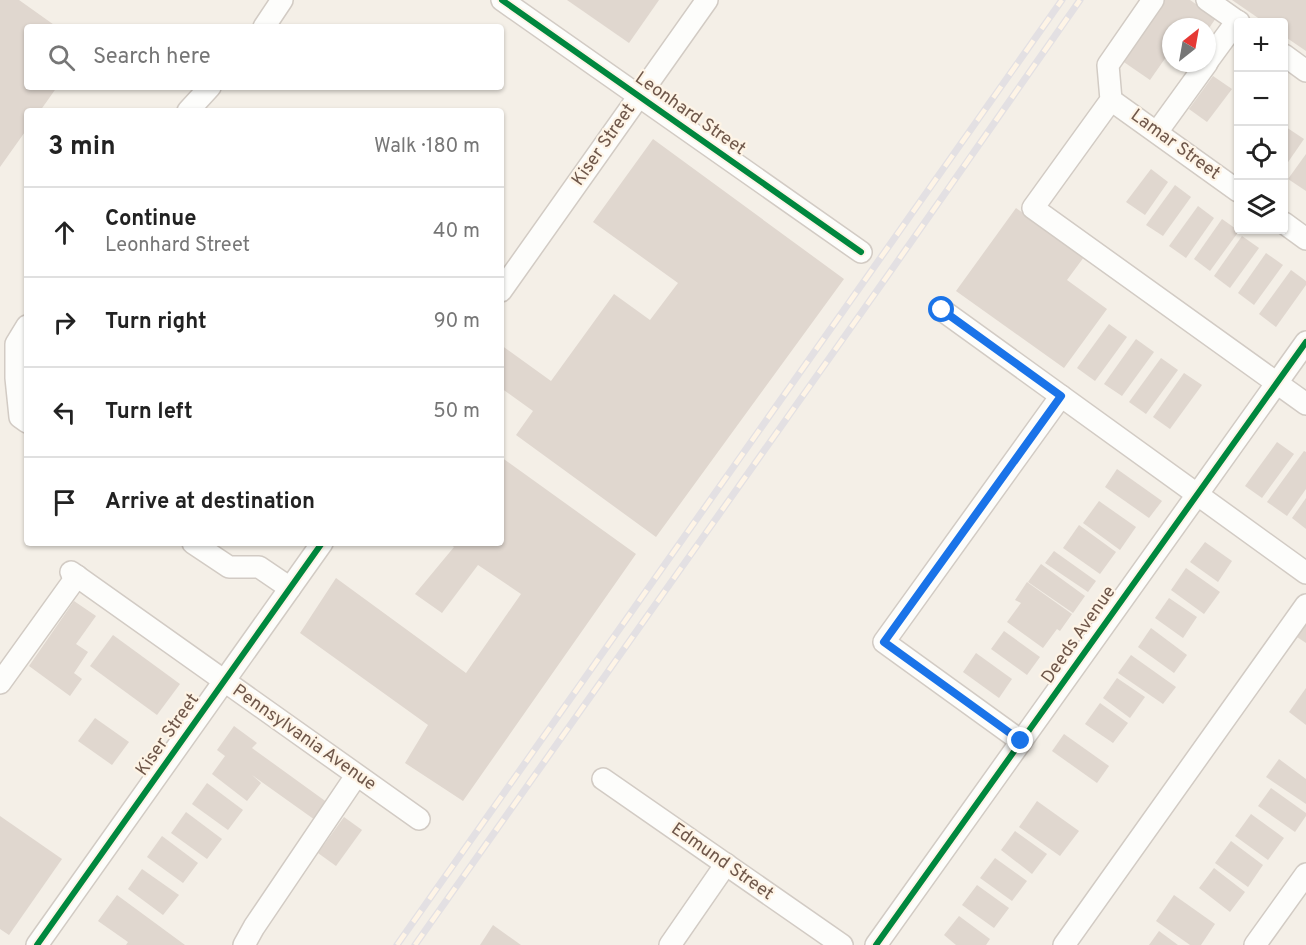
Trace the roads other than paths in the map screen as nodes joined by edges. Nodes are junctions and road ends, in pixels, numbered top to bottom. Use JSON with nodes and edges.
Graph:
{"nodes":[{"id":1,"x":282,"y":0,"type":"edge"},
{"id":2,"x":502,"y":0,"type":"edge"},
{"id":3,"x":707,"y":0,"type":"edge"},
{"id":4,"x":1153,"y":0,"type":"edge"},
{"id":5,"x":1207,"y":0,"type":"edge"},
{"id":6,"x":1234,"y":19,"type":"edge"},
{"id":7,"x":266,"y":24,"type":"edge"},
{"id":8,"x":1234,"y":27,"type":"edge"},
{"id":9,"x":1216,"y":51,"type":"edge"},
{"id":10,"x":1288,"y":58,"type":"edge"},
{"id":11,"x":1306,"y":71,"type":"edge"},
{"id":12,"x":1200,"y":72,"type":"edge"},
{"id":13,"x":207,"y":90,"type":"edge"},
{"id":14,"x":639,"y":96,"type":"junction"},
{"id":15,"x":1111,"y":100,"type":"junction"},
{"id":16,"x":191,"y":108,"type":"edge"},
{"id":17,"x":1157,"y":132,"type":"junction"},
{"id":18,"x":1234,"y":187,"type":"edge"},
{"id":19,"x":1288,"y":226,"type":"edge"},
{"id":20,"x":1306,"y":239,"type":"edge"},
{"id":21,"x":861,"y":252,"type":"dead end"},
{"id":22,"x":504,"y":287,"type":"edge"},
{"id":23,"x":942,"y":310,"type":"dead end"},
{"id":24,"x":24,"y":331,"type":"edge"},
{"id":25,"x":1306,"y":342,"type":"edge"},
{"id":26,"x":1277,"y":383,"type":"junction"},
{"id":27,"x":1061,"y":396,"type":"junction"},
{"id":28,"x":1306,"y":404,"type":"edge"},
{"id":29,"x":24,"y":420,"type":"edge"},
{"id":30,"x":1198,"y":494,"type":"junction"},
{"id":31,"x":198,"y":546,"type":"edge"},
{"id":32,"x":320,"y":546,"type":"edge"},
{"id":33,"x":1306,"y":573,"type":"edge"},
{"id":34,"x":290,"y":588,"type":"junction"},
{"id":35,"x":1306,"y":605,"type":"edge"},
{"id":36,"x":224,"y":681,"type":"junction"},
{"id":37,"x":0,"y":683,"type":"edge"},
{"id":38,"x":1021,"y":741,"type":"junction"},
{"id":39,"x":356,"y":776,"type":"junction"},
{"id":40,"x":603,"y":779,"type":"dead end"},
{"id":41,"x":419,"y":819,"type":"dead end"},
{"id":42,"x":726,"y":864,"type":"junction"},
{"id":43,"x":1306,"y":874,"type":"edge"},
{"id":44,"x":38,"y":945,"type":"edge"},
{"id":45,"x":244,"y":945,"type":"edge"},
{"id":46,"x":670,"y":945,"type":"edge"},
{"id":47,"x":842,"y":945,"type":"edge"},
{"id":48,"x":876,"y":945,"type":"edge"},
{"id":49,"x":1064,"y":945,"type":"edge"},
{"id":50,"x":1255,"y":945,"type":"edge"}],
"edges":[{"from":1,"to":7,"type":"street"},
{"from":2,"to":14,"type":"street","name":"Leonhard Street"},
{"from":3,"to":14,"type":"street","name":"Kiser Street"},
{"from":4,"to":15,"type":"street"},
{"from":5,"to":6,"type":"street"},
{"from":8,"to":9,"type":"street"},
{"from":10,"to":11,"type":"street"},
{"from":12,"to":17,"type":"street"},
{"from":13,"to":16,"type":"street"},
{"from":14,"to":21,"type":"street","name":"Leonhard Street"},
{"from":14,"to":22,"type":"street","name":"Kiser Street"},
{"from":15,"to":17,"type":"street","name":"Lamar Street"},
{"from":15,"to":26,"type":"street"},
{"from":17,"to":18,"type":"street","name":"Lamar Street"},
{"from":19,"to":20,"type":"street"},
{"from":23,"to":27,"type":"street"},
{"from":24,"to":29,"type":"street"},
{"from":25,"to":26,"type":"street","name":"Deeds Avenue"},
{"from":26,"to":28,"type":"street"},
{"from":26,"to":30,"type":"street","name":"Deeds Avenue"},
{"from":27,"to":30,"type":"street"},
{"from":27,"to":38,"type":"street"},
{"from":30,"to":33,"type":"street"},
{"from":30,"to":38,"type":"street","name":"Deeds Avenue"},
{"from":31,"to":34,"type":"street"},
{"from":32,"to":34,"type":"street","name":"Kiser Street"},
{"from":34,"to":36,"type":"street","name":"Kiser Street"},
{"from":35,"to":49,"type":"street"},
{"from":36,"to":37,"type":"street","name":"Pennsylvania Avenue"},
{"from":36,"to":39,"type":"street","name":"Pennsylvania Avenue"},
{"from":36,"to":44,"type":"street","name":"Kiser Street"},
{"from":38,"to":48,"type":"street","name":"Deeds Avenue"},
{"from":39,"to":41,"type":"street","name":"Pennsylvania Avenue"},
{"from":39,"to":45,"type":"street"},
{"from":40,"to":42,"type":"street","name":"Edmund Street"},
{"from":42,"to":46,"type":"street"},
{"from":42,"to":47,"type":"street","name":"Edmund Street"},
{"from":43,"to":50,"type":"street"}]}
